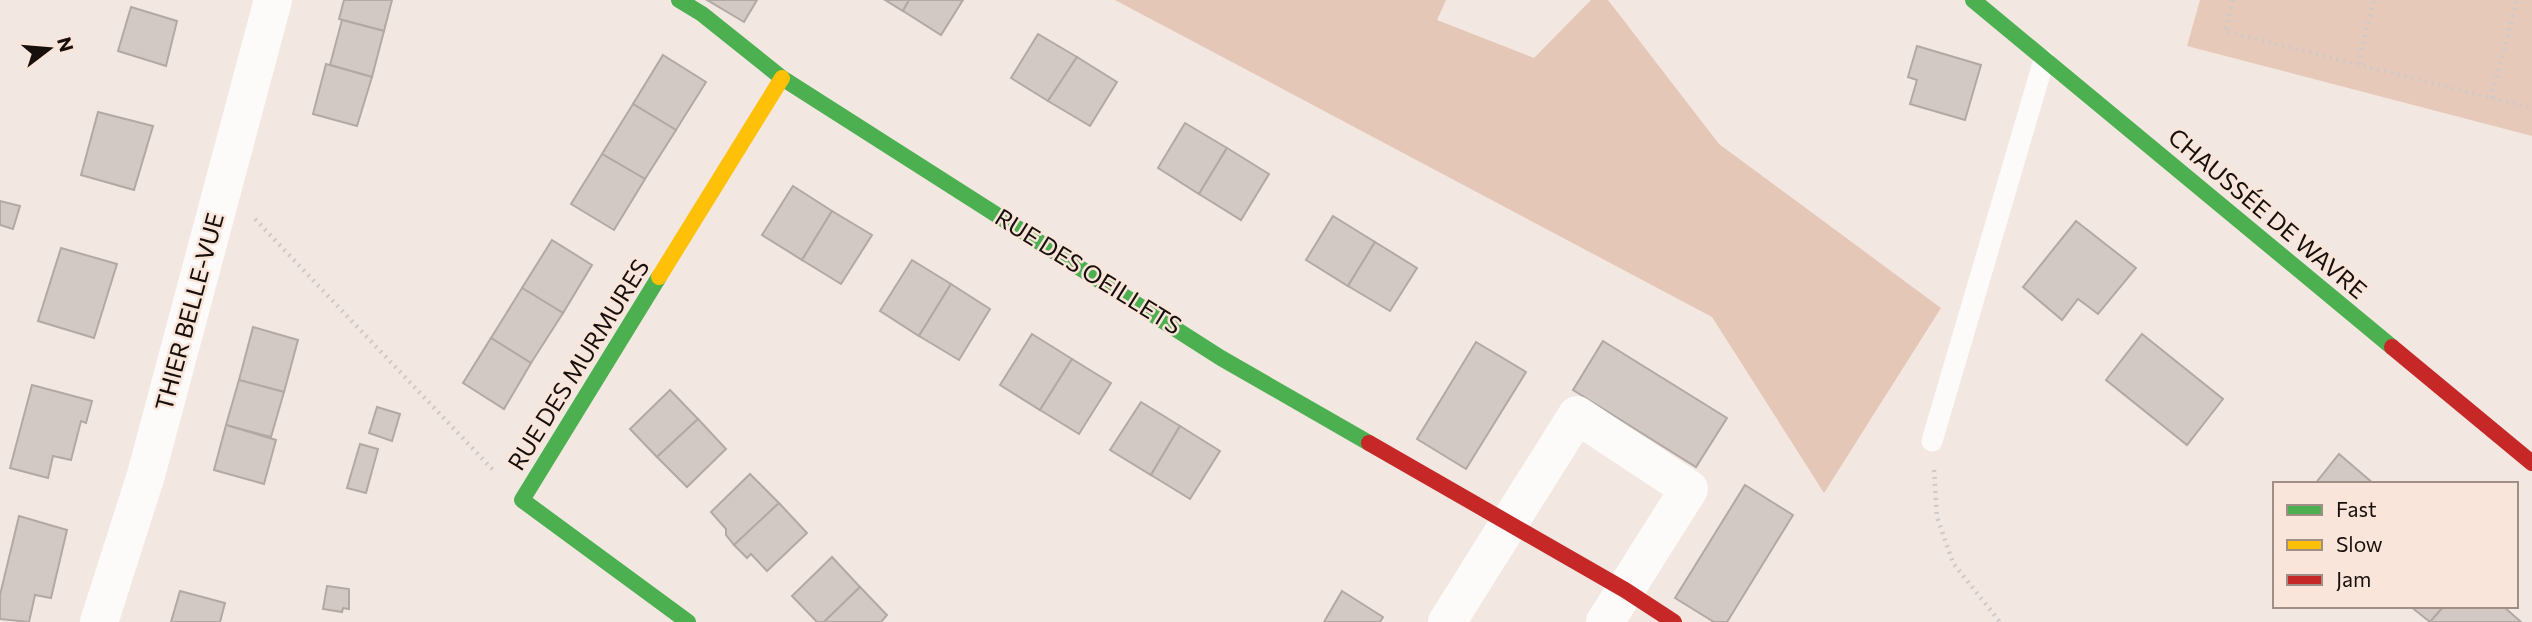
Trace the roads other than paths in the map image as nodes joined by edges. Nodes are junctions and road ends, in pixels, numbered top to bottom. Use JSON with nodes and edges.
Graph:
{"nodes":[{"id":1,"x":273,"y":0,"type":"edge"},
{"id":2,"x":679,"y":0,"type":"edge"},
{"id":3,"x":1973,"y":0,"type":"edge"},
{"id":4,"x":2044,"y":60,"type":"junction"},
{"id":5,"x":782,"y":78,"type":"junction"},
{"id":6,"x":1932,"y":441,"type":"road end"},
{"id":7,"x":2532,"y":463,"type":"edge"},
{"id":8,"x":1509,"y":524,"type":"junction"},
{"id":9,"x":1625,"y":590,"type":"junction"},
{"id":10,"x":99,"y":622,"type":"edge"},
{"id":11,"x":688,"y":622,"type":"edge"},
{"id":12,"x":1447,"y":622,"type":"edge"},
{"id":13,"x":1605,"y":622,"type":"edge"},
{"id":14,"x":1674,"y":622,"type":"edge"}],
"edges":[{"from":1,"to":10,"type":"street","name":"THIER BELLE-VUE"},
{"from":2,"to":5,"type":"street","name":"RUE DES OEILLETS"},
{"from":3,"to":4,"type":"street","name":"CHAUSSÉE DE WAVRE"},
{"from":4,"to":6,"type":"lane"},
{"from":4,"to":7,"type":"street","name":"CHAUSSÉE DE WAVRE"},
{"from":5,"to":8,"type":"street","name":"RUE DES OEILLETS"},
{"from":5,"to":11,"type":"street","name":"RUE DES MURMURES"},
{"from":8,"to":9,"type":"street","name":"RUE DES OEILLETS"},
{"from":8,"to":9,"type":"street"},
{"from":8,"to":12,"type":"street"},
{"from":9,"to":13,"type":"street"},
{"from":9,"to":14,"type":"street","name":"RUE DES OEILLETS"}]}
